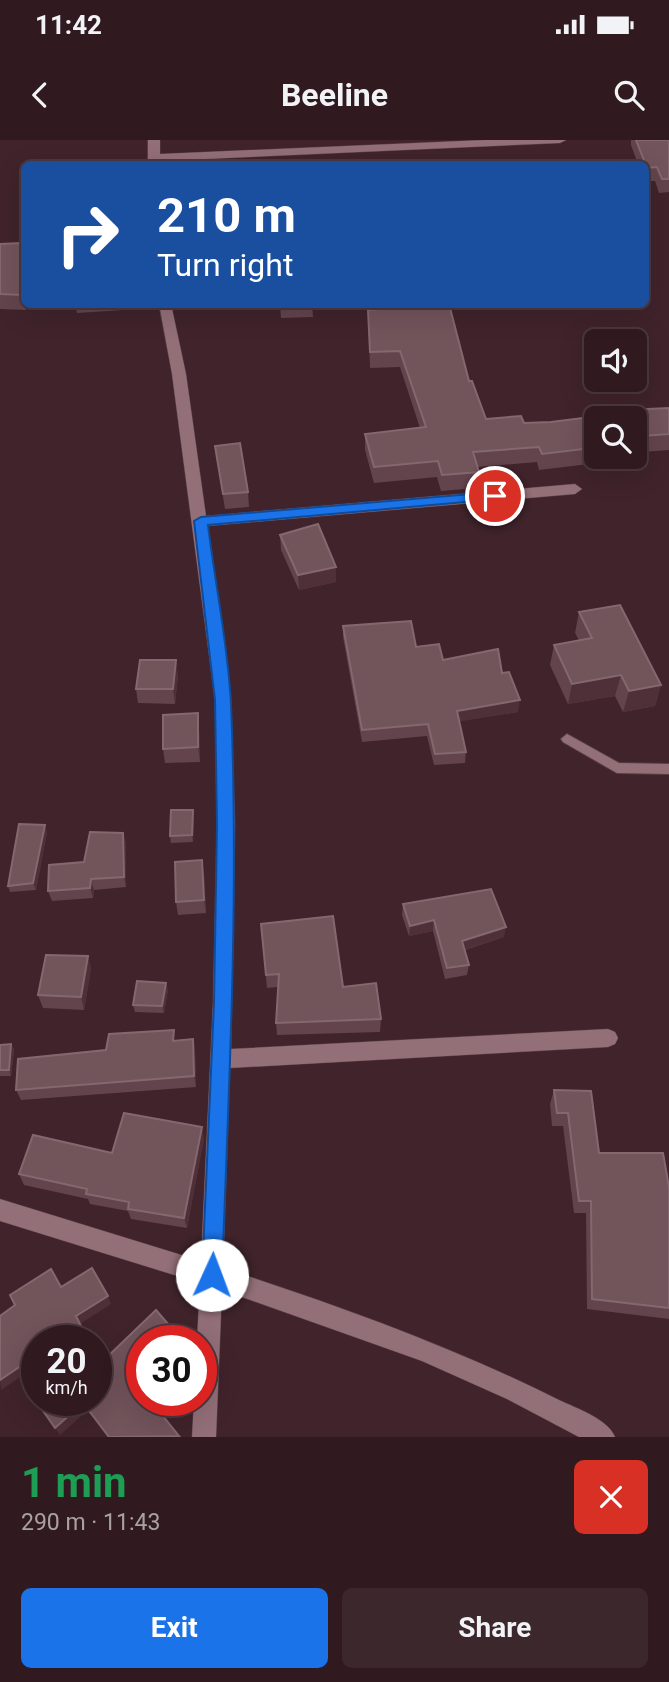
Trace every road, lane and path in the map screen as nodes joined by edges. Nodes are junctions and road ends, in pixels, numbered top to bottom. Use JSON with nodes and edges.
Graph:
{"nodes":[{"id":1,"x":154,"y":140,"type":"edge"},
{"id":2,"x":560,"y":140,"type":"edge"},
{"id":3,"x":154,"y":161,"type":"edge"},
{"id":4,"x":165,"y":308,"type":"edge"},
{"id":5,"x":575,"y":489,"type":"dead end"},
{"id":6,"x":201,"y":521,"type":"junction"},
{"id":7,"x":567,"y":739,"type":"dead end"},
{"id":8,"x":669,"y":769,"type":"edge"},
{"id":9,"x":608,"y":1038,"type":"dead end"},
{"id":10,"x":220,"y":1059,"type":"junction"},
{"id":11,"x":0,"y":1210,"type":"edge"},
{"id":12,"x":212,"y":1275,"type":"junction"},
{"id":13,"x":204,"y":1437,"type":"edge"},
{"id":14,"x":603,"y":1437,"type":"edge"}],
"edges":[{"from":1,"to":3,"type":"street"},
{"from":2,"to":3,"type":"street"},
{"from":4,"to":6,"type":"street"},
{"from":5,"to":6,"type":"street"},
{"from":6,"to":10,"type":"street"},
{"from":7,"to":8,"type":"lane"},
{"from":9,"to":10,"type":"street"},
{"from":10,"to":12,"type":"street"},
{"from":11,"to":12,"type":"street"},
{"from":12,"to":13,"type":"street"},
{"from":12,"to":14,"type":"street"}]}
